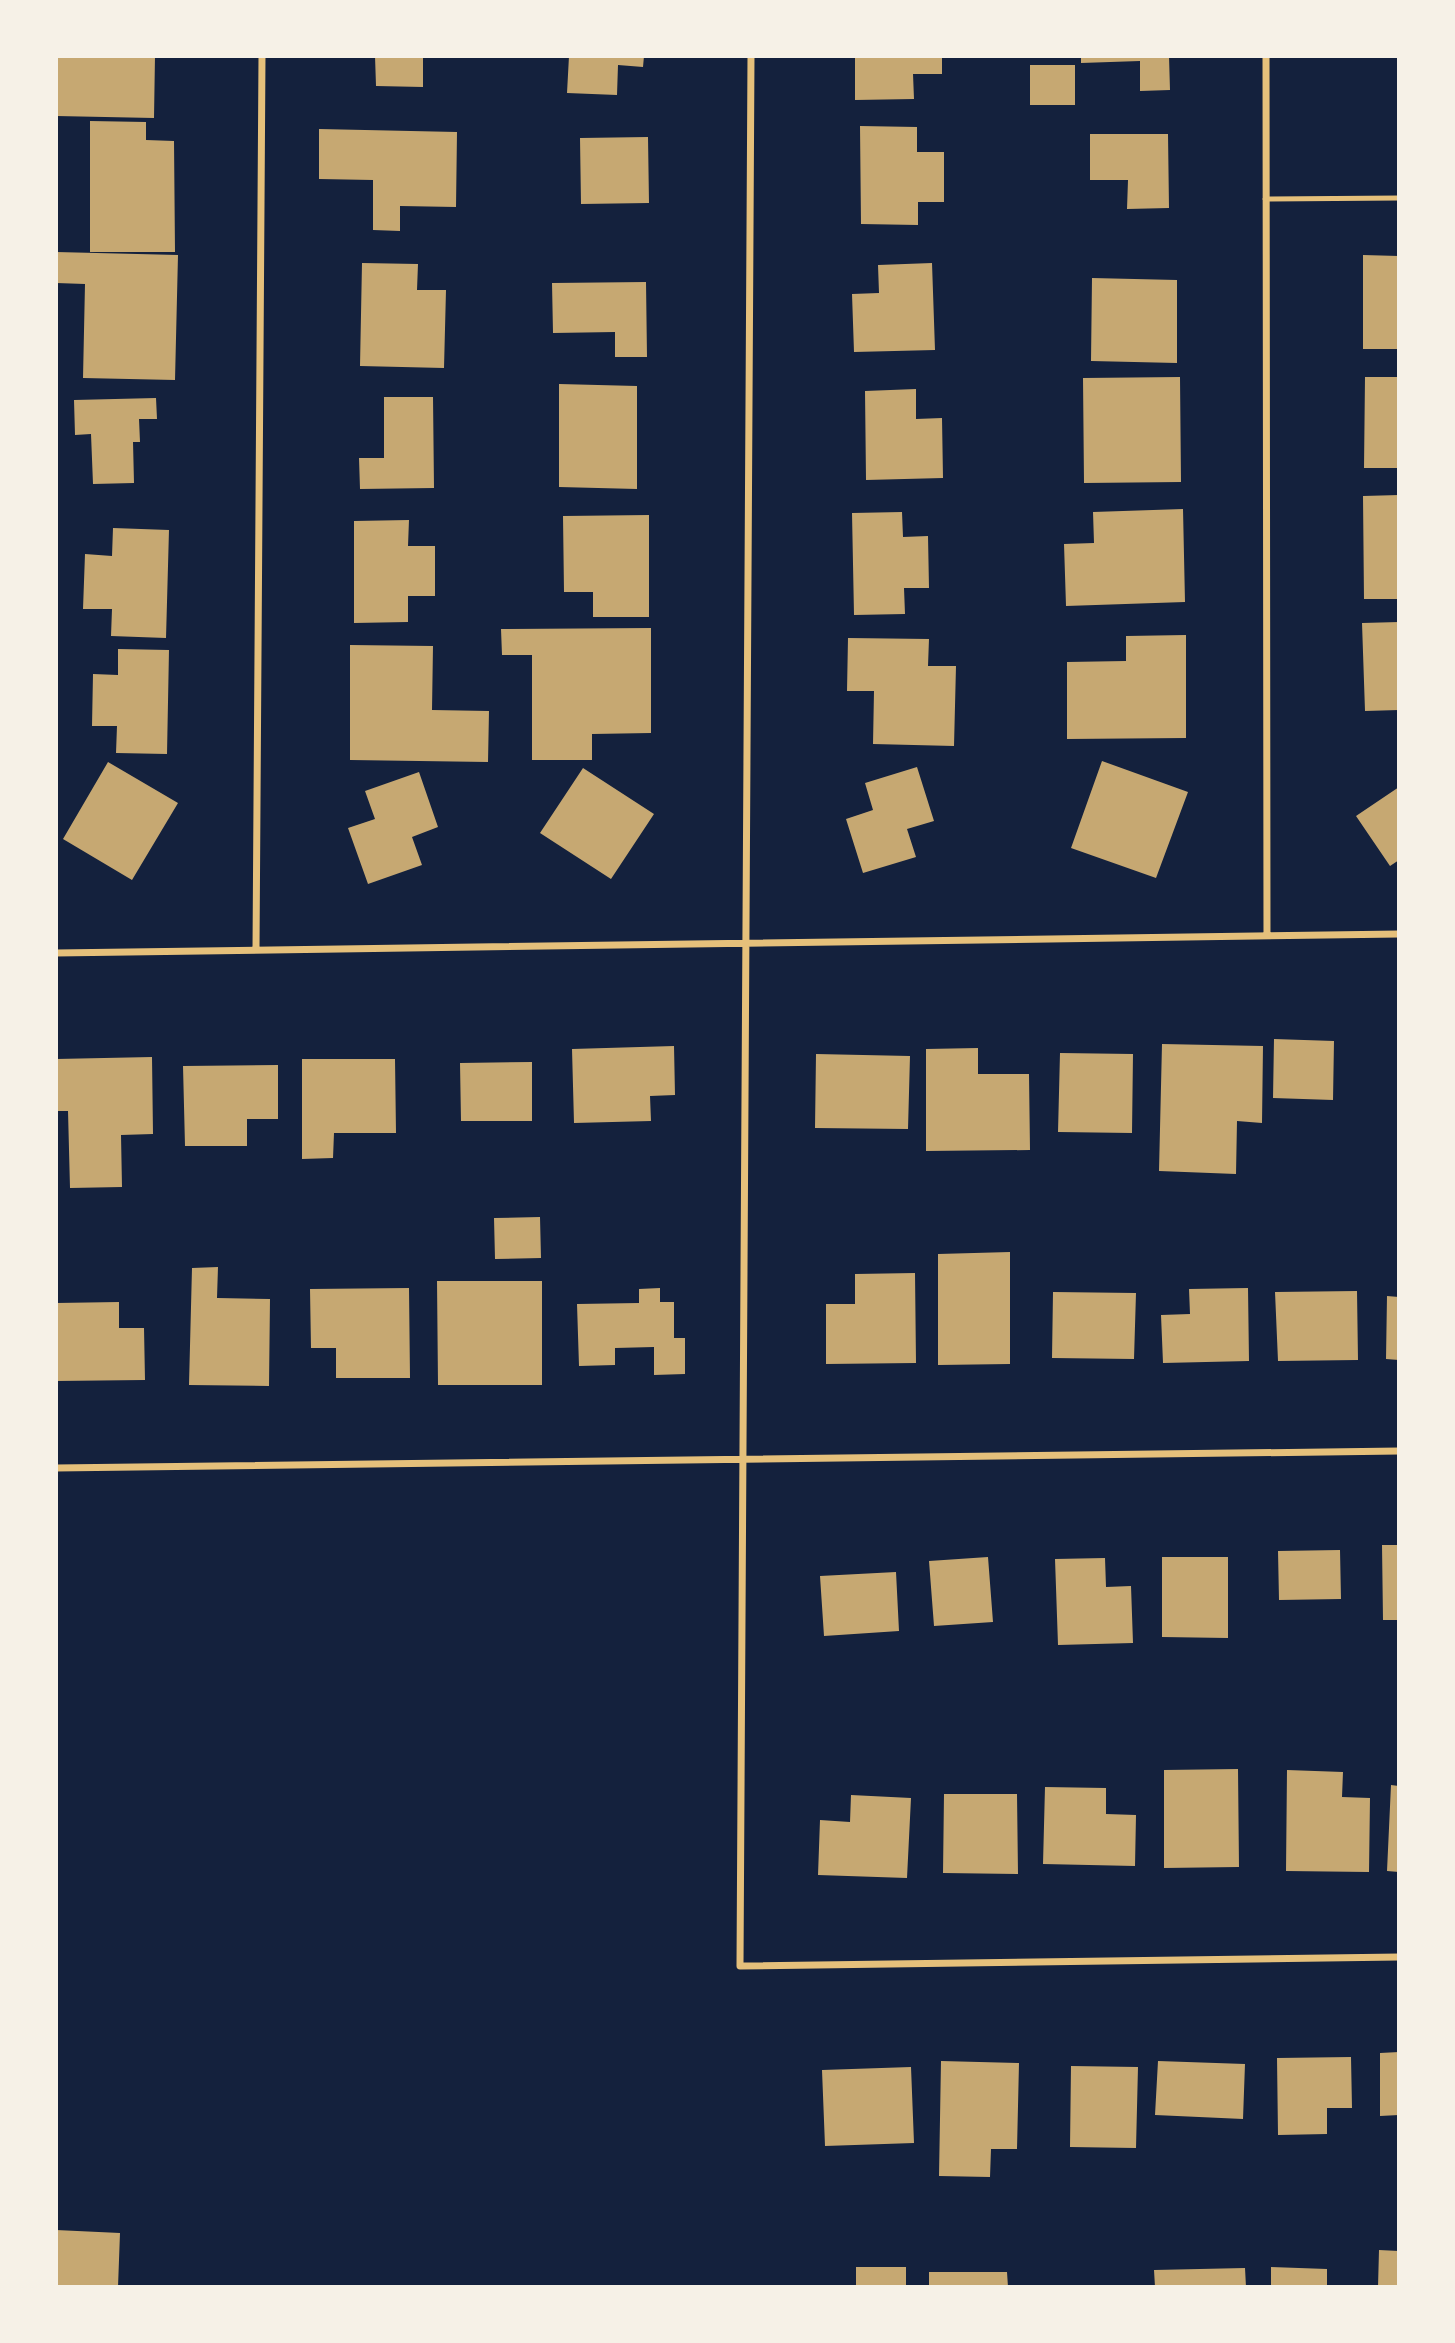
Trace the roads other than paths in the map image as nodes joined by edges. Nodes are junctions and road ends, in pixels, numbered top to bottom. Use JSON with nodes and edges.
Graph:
{"nodes":[{"id":1,"x":262,"y":56,"type":"edge"},
{"id":2,"x":751,"y":56,"type":"edge"},
{"id":3,"x":1266,"y":56,"type":"edge"},
{"id":4,"x":1399,"y":198,"type":"edge"},
{"id":5,"x":1265,"y":199,"type":"junction"},
{"id":6,"x":1399,"y":934,"type":"edge"},
{"id":7,"x":1267,"y":936,"type":"junction"},
{"id":8,"x":747,"y":943,"type":"junction"},
{"id":9,"x":256,"y":950,"type":"junction"},
{"id":10,"x":56,"y":953,"type":"edge"},
{"id":11,"x":1399,"y":1451,"type":"edge"},
{"id":12,"x":743,"y":1460,"type":"junction"},
{"id":13,"x":56,"y":1468,"type":"edge"},
{"id":14,"x":1399,"y":1957,"type":"edge"}],
"edges":[{"from":1,"to":9,"type":"street"},
{"from":2,"to":8,"type":"street"},
{"from":3,"to":5,"type":"street"},
{"from":4,"to":5,"type":"lane"},
{"from":5,"to":7,"type":"street"},
{"from":6,"to":7,"type":"street"},
{"from":7,"to":8,"type":"street"},
{"from":8,"to":9,"type":"street"},
{"from":8,"to":12,"type":"street"},
{"from":9,"to":10,"type":"street"},
{"from":11,"to":12,"type":"street"},
{"from":12,"to":13,"type":"street"},
{"from":12,"to":14,"type":"street"}]}
